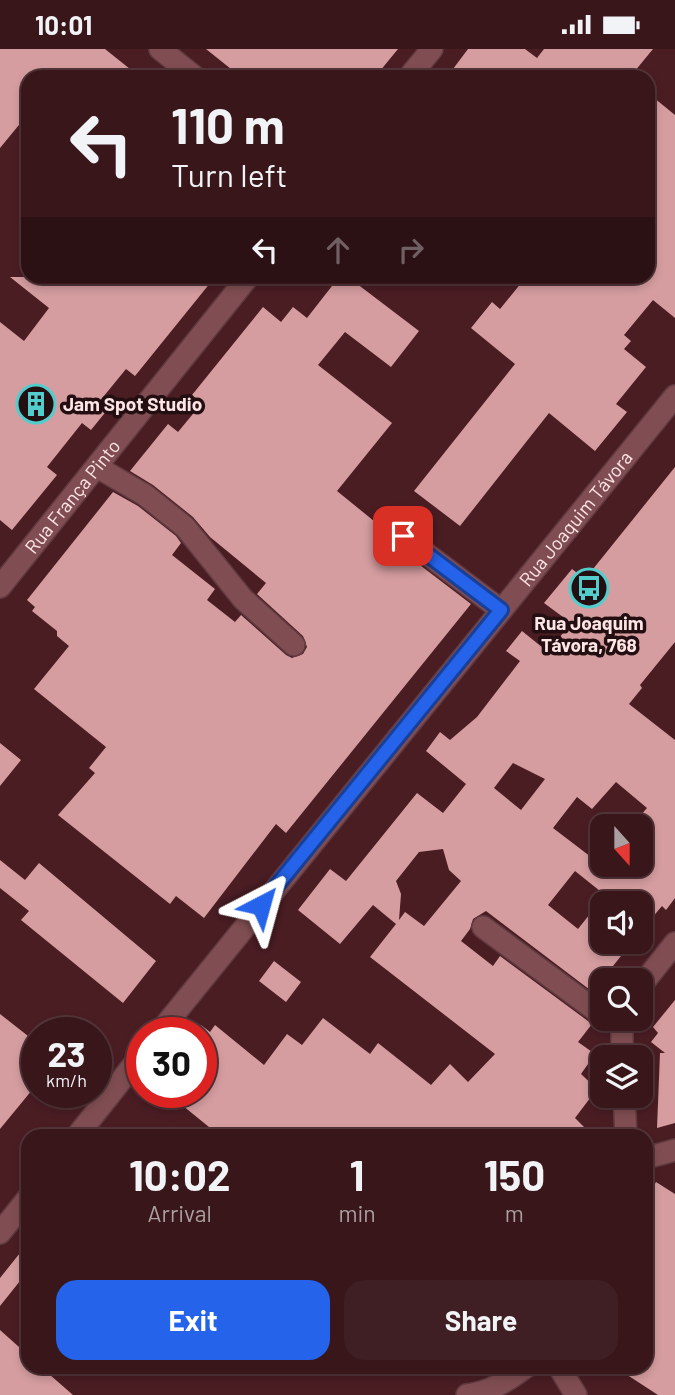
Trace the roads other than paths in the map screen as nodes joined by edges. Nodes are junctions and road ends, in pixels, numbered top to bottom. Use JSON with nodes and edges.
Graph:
{"nodes":[{"id":1,"x":160,"y":49,"type":"edge"},
{"id":2,"x":432,"y":49,"type":"edge"},
{"id":3,"x":186,"y":70,"type":"edge"},
{"id":4,"x":415,"y":70,"type":"edge"},
{"id":5,"x":242,"y":284,"type":"edge"},
{"id":6,"x":675,"y":395,"type":"edge"},
{"id":7,"x":97,"y":467,"type":"junction"},
{"id":8,"x":403,"y":536,"type":"dead end"},
{"id":9,"x":0,"y":587,"type":"edge"},
{"id":10,"x":501,"y":610,"type":"junction"},
{"id":11,"x":294,"y":645,"type":"dead end"},
{"id":12,"x":483,"y":927,"type":"dead end"},
{"id":13,"x":675,"y":943,"type":"edge"},
{"id":14,"x":653,"y":971,"type":"edge"},
{"id":15,"x":590,"y":1006,"type":"edge"},
{"id":16,"x":172,"y":1017,"type":"edge"},
{"id":17,"x":126,"y":1074,"type":"edge"},
{"id":18,"x":625,"y":1108,"type":"edge"},
{"id":19,"x":83,"y":1129,"type":"edge"},
{"id":20,"x":626,"y":1129,"type":"edge"},
{"id":21,"x":675,"y":1150,"type":"edge"},
{"id":22,"x":653,"y":1157,"type":"edge"},
{"id":23,"x":21,"y":1207,"type":"edge"},
{"id":24,"x":0,"y":1233,"type":"edge"},
{"id":25,"x":516,"y":1374,"type":"edge"},
{"id":26,"x":563,"y":1374,"type":"edge"},
{"id":27,"x":467,"y":1395,"type":"edge"},
{"id":28,"x":576,"y":1395,"type":"edge"}],
"edges":[{"from":1,"to":3,"type":"street"},
{"from":2,"to":4,"type":"street"},
{"from":5,"to":7,"type":"street","name":"Rua França Pinto"},
{"from":6,"to":10,"type":"street","name":"Rua Joaquim Távora"},
{"from":7,"to":9,"type":"street","name":"Rua França Pinto"},
{"from":7,"to":11,"type":"street"},
{"from":8,"to":10,"type":"street"},
{"from":10,"to":16,"type":"street","name":"Rua Joaquim Távora"},
{"from":12,"to":15,"type":"street"},
{"from":13,"to":14,"type":"street"},
{"from":17,"to":19,"type":"street"},
{"from":18,"to":20,"type":"street"},
{"from":21,"to":22,"type":"street"},
{"from":23,"to":24,"type":"street"},
{"from":25,"to":27,"type":"street"},
{"from":26,"to":28,"type":"street"}]}
